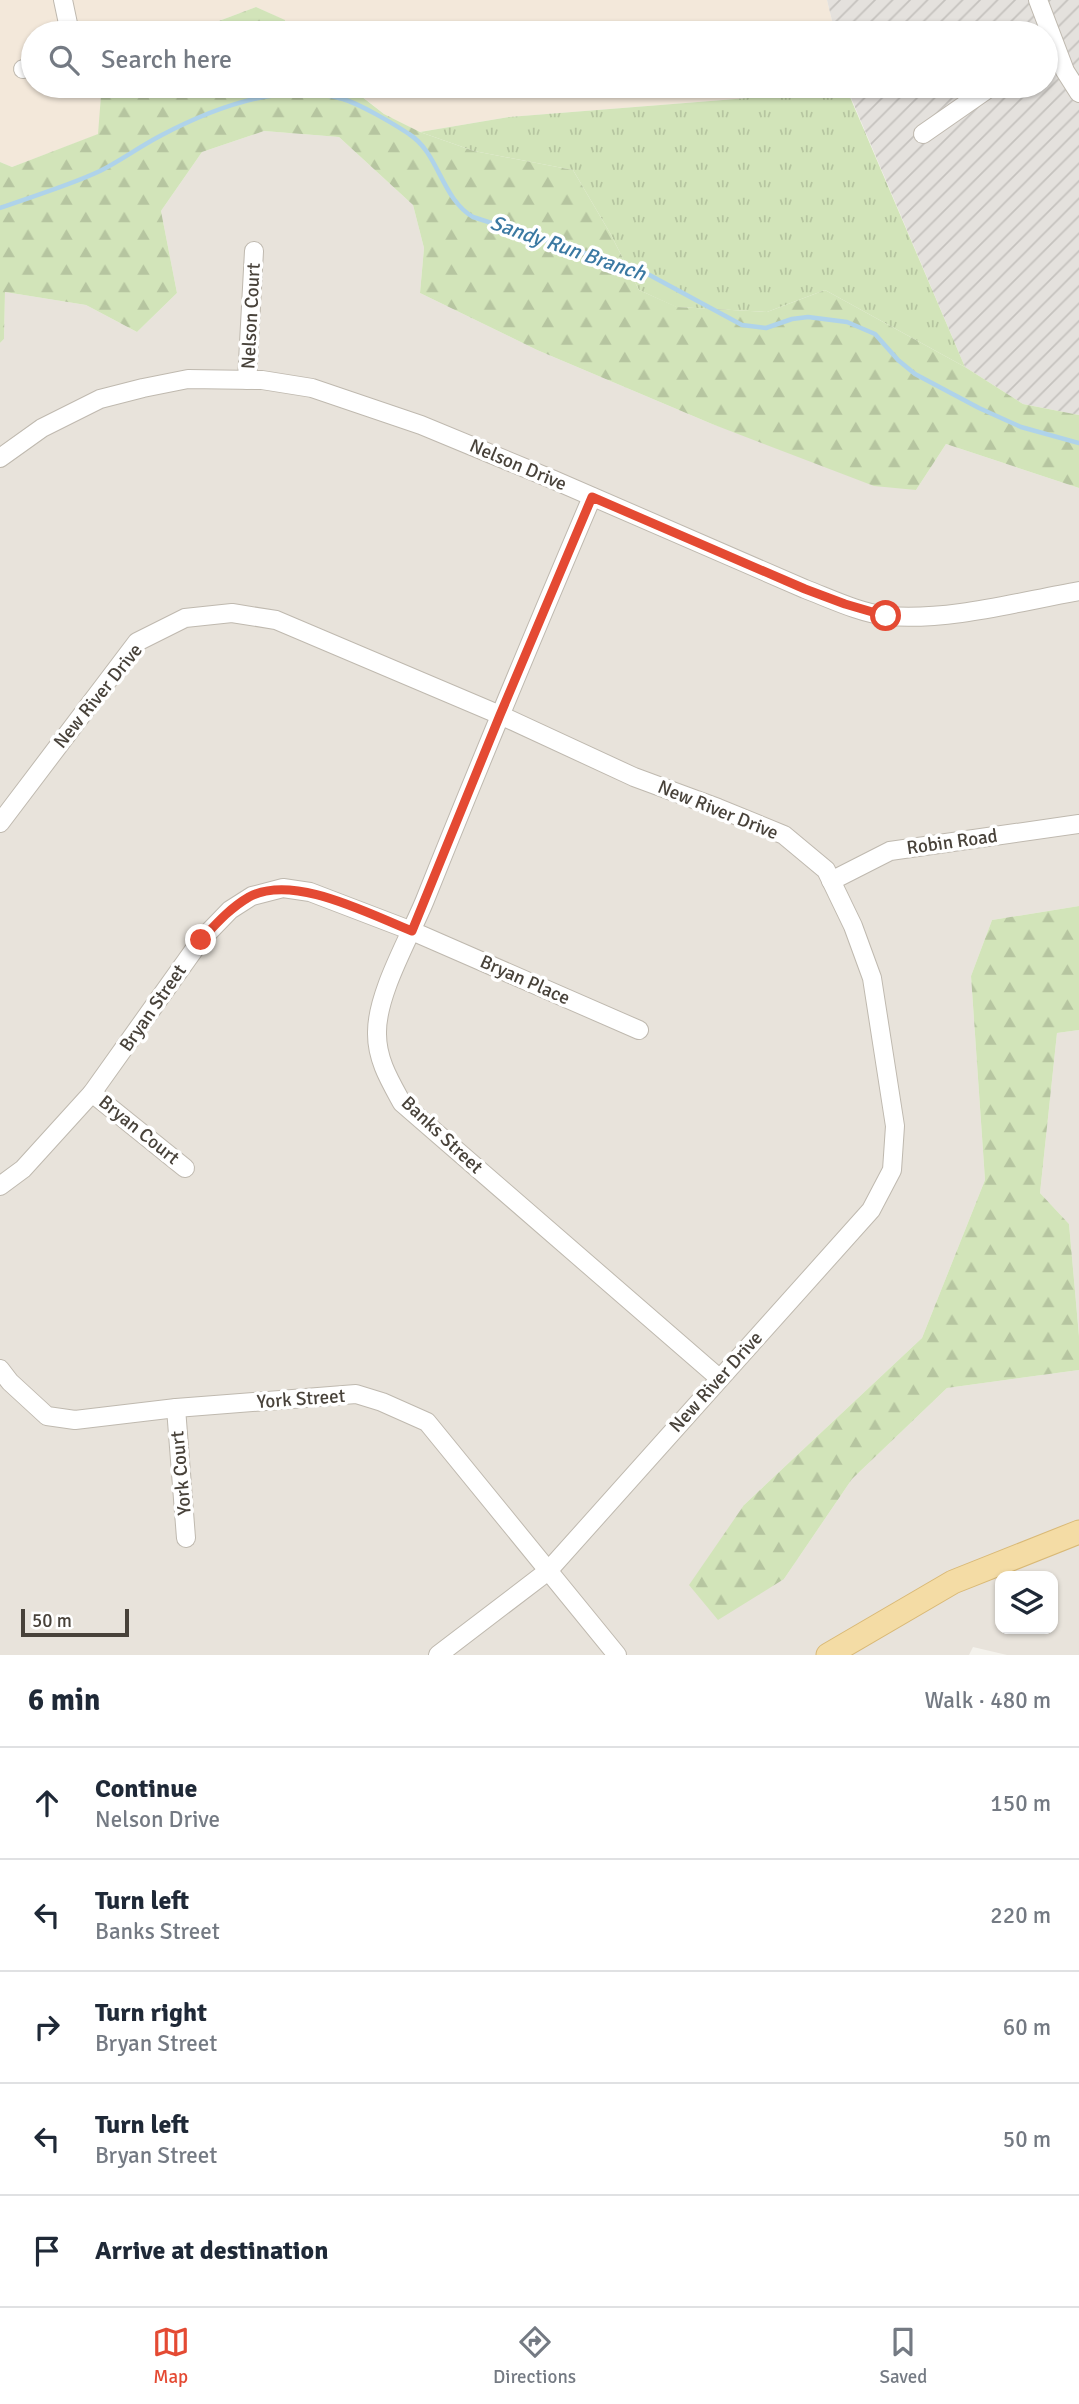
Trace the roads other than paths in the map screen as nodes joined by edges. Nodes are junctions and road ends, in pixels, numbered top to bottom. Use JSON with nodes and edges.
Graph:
{"nodes":[{"id":1,"x":63,"y":0,"type":"edge"},
{"id":2,"x":1038,"y":0,"type":"edge"},
{"id":3,"x":67,"y":21,"type":"edge"},
{"id":4,"x":1044,"y":21,"type":"edge"},
{"id":5,"x":1058,"y":59,"type":"edge"},
{"id":6,"x":1079,"y":93,"type":"edge"},
{"id":7,"x":975,"y":98,"type":"edge"},
{"id":8,"x":923,"y":134,"type":"dead end"},
{"id":9,"x":254,"y":251,"type":"dead end"},
{"id":10,"x":247,"y":380,"type":"junction"},
{"id":11,"x":0,"y":458,"type":"edge"},
{"id":12,"x":592,"y":497,"type":"junction"},
{"id":13,"x":1079,"y":591,"type":"edge"},
{"id":14,"x":500,"y":715,"type":"junction"},
{"id":15,"x":0,"y":823,"type":"edge"},
{"id":16,"x":1079,"y":824,"type":"edge"},
{"id":17,"x":831,"y":881,"type":"junction"},
{"id":18,"x":412,"y":931,"type":"junction"},
{"id":19,"x":639,"y":1030,"type":"dead end"},
{"id":20,"x":92,"y":1093,"type":"junction"},
{"id":21,"x":186,"y":1168,"type":"dead end"},
{"id":22,"x":0,"y":1186,"type":"edge"},
{"id":23,"x":719,"y":1378,"type":"junction"},
{"id":24,"x":3,"y":1382,"type":"edge"},
{"id":25,"x":176,"y":1408,"type":"junction"},
{"id":26,"x":1079,"y":1532,"type":"edge"},
{"id":27,"x":186,"y":1538,"type":"dead end"},
{"id":28,"x":548,"y":1571,"type":"junction"},
{"id":29,"x":438,"y":1655,"type":"edge"},
{"id":30,"x":617,"y":1655,"type":"edge"},
{"id":31,"x":828,"y":1655,"type":"edge"}],
"edges":[{"from":1,"to":3,"type":"street"},
{"from":2,"to":4,"type":"street"},
{"from":5,"to":6,"type":"street"},
{"from":7,"to":8,"type":"street"},
{"from":9,"to":10,"type":"street","name":"Nelson Court"},
{"from":10,"to":11,"type":"street","name":"Nelson Drive"},
{"from":10,"to":12,"type":"street","name":"Nelson Drive"},
{"from":12,"to":13,"type":"street","name":"Nelson Drive"},
{"from":12,"to":14,"type":"street","name":"Banks Street"},
{"from":14,"to":15,"type":"street","name":"New River Drive"},
{"from":14,"to":17,"type":"street","name":"New River Drive"},
{"from":14,"to":18,"type":"street","name":"Banks Street"},
{"from":16,"to":17,"type":"street","name":"Robin Road"},
{"from":17,"to":23,"type":"street","name":"New River Drive"},
{"from":18,"to":19,"type":"street","name":"Bryan Place"},
{"from":18,"to":20,"type":"street","name":"Bryan Street"},
{"from":18,"to":23,"type":"street","name":"Banks Street"},
{"from":20,"to":21,"type":"street","name":"Bryan Court"},
{"from":20,"to":22,"type":"street","name":"Bryan Street"},
{"from":23,"to":28,"type":"street","name":"New River Drive"},
{"from":24,"to":25,"type":"street","name":"York Street"},
{"from":25,"to":27,"type":"street","name":"York Court"},
{"from":25,"to":28,"type":"street","name":"York Street"},
{"from":26,"to":31,"type":"main road"},
{"from":28,"to":29,"type":"street","name":"New River Drive"},
{"from":28,"to":30,"type":"street","name":"York Street"}]}
